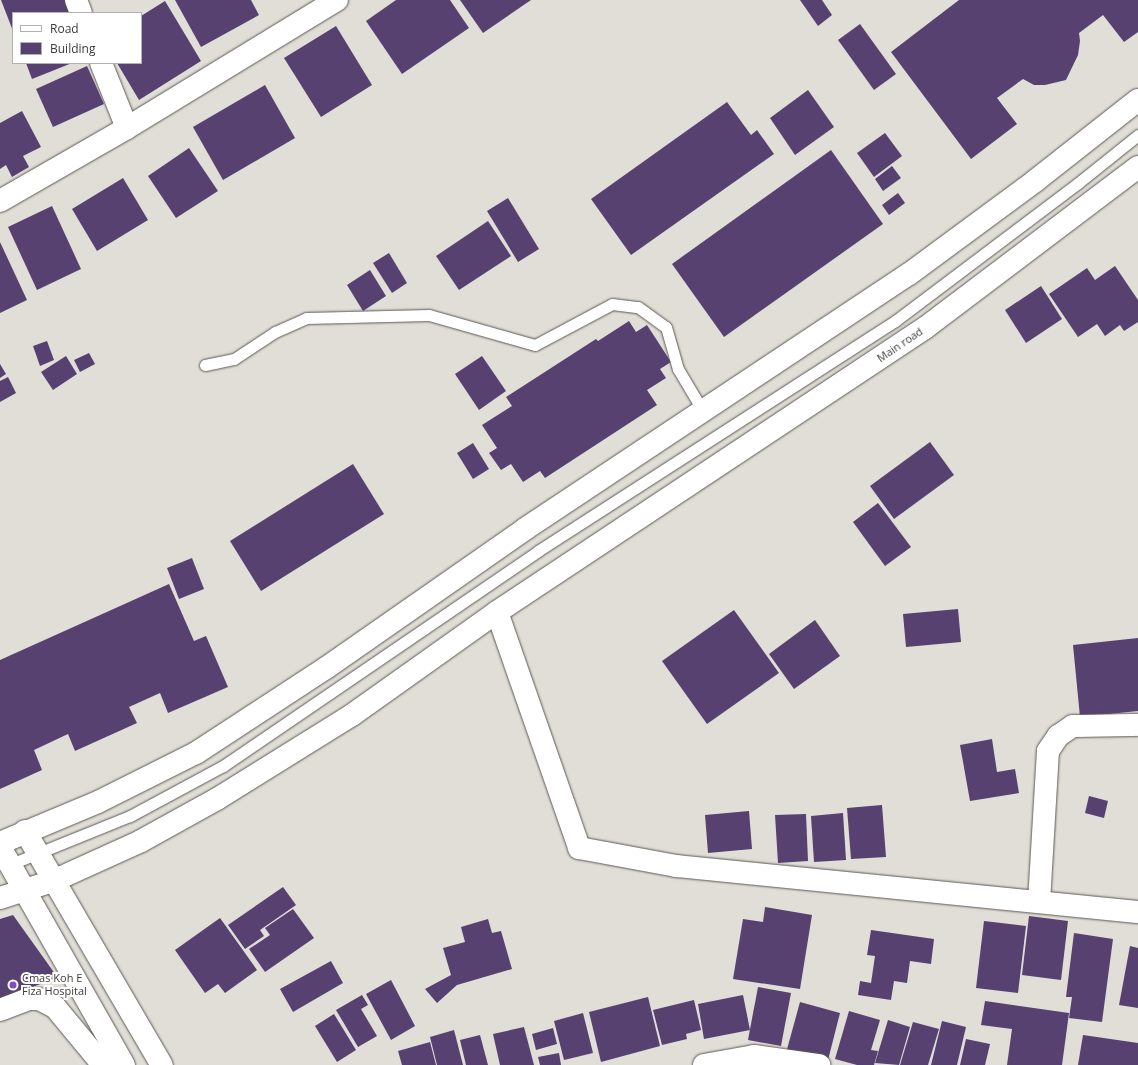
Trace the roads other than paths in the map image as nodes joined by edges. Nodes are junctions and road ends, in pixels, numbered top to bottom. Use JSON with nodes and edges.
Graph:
{"nodes":[{"id":1,"x":76,"y":0,"type":"edge"},
{"id":2,"x":337,"y":0,"type":"edge"},
{"id":3,"x":81,"y":12,"type":"edge"},
{"id":4,"x":101,"y":64,"type":"edge"},
{"id":5,"x":1138,"y":100,"type":"edge"},
{"id":6,"x":127,"y":128,"type":"junction"},
{"id":7,"x":1138,"y":135,"type":"edge"},
{"id":8,"x":1138,"y":167,"type":"edge"},
{"id":9,"x":0,"y":201,"type":"edge"},
{"id":10,"x":205,"y":365,"type":"dead end"},
{"id":11,"x":702,"y":411,"type":"junction"},
{"id":12,"x":497,"y":612,"type":"junction"},
{"id":13,"x":1138,"y":725,"type":"edge"},
{"id":14,"x":25,"y":831,"type":"junction"},
{"id":15,"x":0,"y":842,"type":"edge"},
{"id":16,"x":38,"y":853,"type":"junction"},
{"id":17,"x":3,"y":860,"type":"edge"},
{"id":18,"x":53,"y":881,"type":"junction"},
{"id":19,"x":23,"y":890,"type":"junction"},
{"id":20,"x":0,"y":898,"type":"edge"},
{"id":21,"x":1039,"y":902,"type":"junction"},
{"id":22,"x":1138,"y":912,"type":"edge"},
{"id":23,"x":0,"y":1010,"type":"edge"},
{"id":24,"x":103,"y":1065,"type":"edge"},
{"id":25,"x":124,"y":1065,"type":"edge"},
{"id":26,"x":162,"y":1065,"type":"edge"},
{"id":27,"x":704,"y":1065,"type":"edge"},
{"id":28,"x":819,"y":1065,"type":"edge"}],
"edges":[{"from":1,"to":3,"type":"main road"},
{"from":2,"to":6,"type":"main road"},
{"from":4,"to":6,"type":"main road"},
{"from":5,"to":11,"type":"main road"},
{"from":6,"to":9,"type":"main road"},
{"from":7,"to":16,"type":"lane"},
{"from":8,"to":12,"type":"main road","name":"Main road"},
{"from":10,"to":11,"type":"lane"},
{"from":11,"to":14,"type":"main road"},
{"from":12,"to":18,"type":"main road","name":"Main road"},
{"from":12,"to":21,"type":"main road"},
{"from":13,"to":21,"type":"main road"},
{"from":14,"to":15,"type":"main road"},
{"from":14,"to":16,"type":"main road"},
{"from":16,"to":17,"type":"lane"},
{"from":16,"to":18,"type":"main road"},
{"from":17,"to":19,"type":"main road"},
{"from":18,"to":19,"type":"main road","name":"Main road"},
{"from":18,"to":26,"type":"main road"},
{"from":19,"to":20,"type":"main road","name":"Main road"},
{"from":19,"to":25,"type":"main road"},
{"from":21,"to":22,"type":"main road"},
{"from":23,"to":24,"type":"main road"},
{"from":27,"to":28,"type":"main road"}]}
